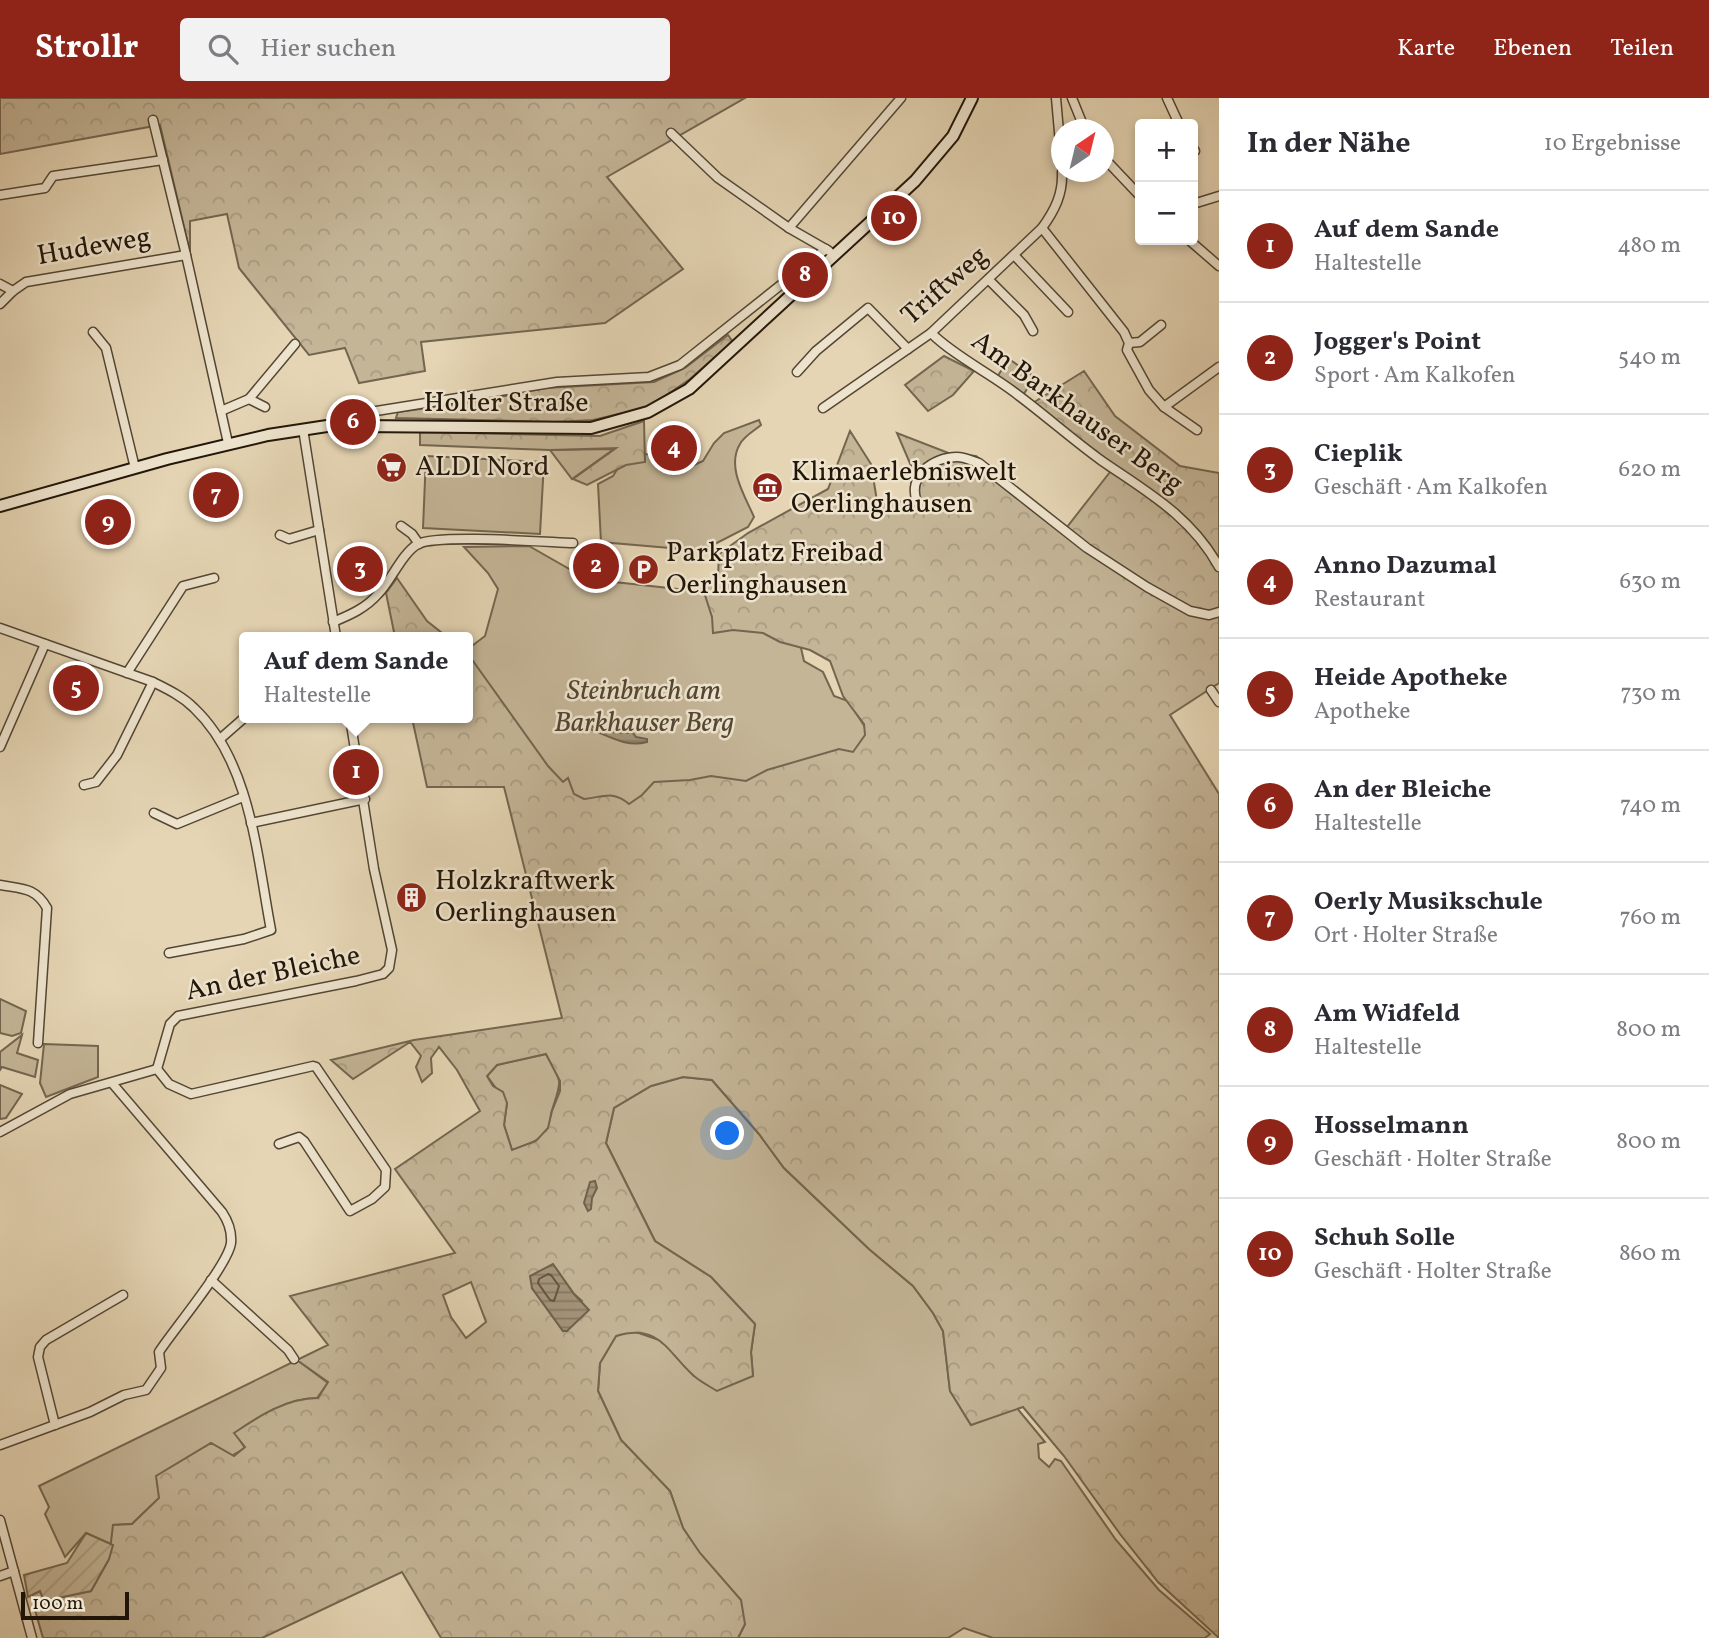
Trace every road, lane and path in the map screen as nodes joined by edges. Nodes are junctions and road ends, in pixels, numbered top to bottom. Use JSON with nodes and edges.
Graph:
{"nodes":[{"id":1,"x":901,"y":98,"type":"edge"},
{"id":2,"x":972,"y":98,"type":"edge"},
{"id":3,"x":1056,"y":98,"type":"edge"},
{"id":4,"x":1072,"y":98,"type":"edge"},
{"id":5,"x":1167,"y":98,"type":"edge"},
{"id":6,"x":1058,"y":119,"type":"edge"},
{"id":7,"x":1081,"y":119,"type":"edge"},
{"id":8,"x":1177,"y":119,"type":"edge"},
{"id":9,"x":153,"y":120,"type":"dead end"},
{"id":10,"x":671,"y":133,"type":"dead end"},
{"id":11,"x":163,"y":160,"type":"junction"},
{"id":12,"x":1114,"y":169,"type":"edge"},
{"id":13,"x":1061,"y":182,"type":"edge"},
{"id":14,"x":1135,"y":191,"type":"edge"},
{"id":15,"x":0,"y":195,"type":"edge"},
{"id":16,"x":1219,"y":196,"type":"edge"},
{"id":17,"x":1198,"y":202,"type":"edge"},
{"id":18,"x":789,"y":228,"type":"junction"},
{"id":19,"x":1042,"y":228,"type":"junction"},
{"id":20,"x":1195,"y":245,"type":"edge"},
{"id":21,"x":830,"y":252,"type":"junction"},
{"id":22,"x":187,"y":255,"type":"junction"},
{"id":23,"x":1014,"y":255,"type":"junction"},
{"id":24,"x":1219,"y":266,"type":"edge"},
{"id":25,"x":989,"y":280,"type":"junction"},
{"id":26,"x":0,"y":284,"type":"edge"},
{"id":27,"x":13,"y":291,"type":"junction"},
{"id":28,"x":0,"y":304,"type":"edge"},
{"id":29,"x":1068,"y":312,"type":"dead end"},
{"id":30,"x":1161,"y":325,"type":"dead end"},
{"id":31,"x":1033,"y":331,"type":"dead end"},
{"id":32,"x":93,"y":332,"type":"dead end"},
{"id":33,"x":931,"y":334,"type":"junction"},
{"id":34,"x":1129,"y":343,"type":"junction"},
{"id":35,"x":295,"y":344,"type":"dead end"},
{"id":36,"x":908,"y":349,"type":"junction"},
{"id":37,"x":1219,"y":367,"type":"edge"},
{"id":38,"x":797,"y":372,"type":"dead end"},
{"id":39,"x":249,"y":399,"type":"junction"},
{"id":40,"x":265,"y":407,"type":"dead end"},
{"id":41,"x":1164,"y":407,"type":"junction"},
{"id":42,"x":823,"y":408,"type":"dead end"},
{"id":43,"x":221,"y":411,"type":"junction"},
{"id":44,"x":340,"y":426,"type":"junction"},
{"id":45,"x":303,"y":429,"type":"junction"},
{"id":46,"x":1197,"y":430,"type":"dead end"},
{"id":47,"x":228,"y":443,"type":"junction"},
{"id":48,"x":135,"y":468,"type":"junction"},
{"id":49,"x":917,"y":502,"type":"dead end"},
{"id":50,"x":0,"y":506,"type":"edge"},
{"id":51,"x":401,"y":526,"type":"dead end"},
{"id":52,"x":319,"y":530,"type":"junction"},
{"id":53,"x":280,"y":535,"type":"dead end"},
{"id":54,"x":573,"y":543,"type":"dead end"},
{"id":55,"x":419,"y":544,"type":"junction"},
{"id":56,"x":1219,"y":566,"type":"edge"},
{"id":57,"x":214,"y":578,"type":"dead end"},
{"id":58,"x":1219,"y":612,"type":"edge"},
{"id":59,"x":333,"y":622,"type":"junction"},
{"id":60,"x":0,"y":628,"type":"edge"},
{"id":61,"x":335,"y":632,"type":"edge"},
{"id":62,"x":45,"y":644,"type":"junction"},
{"id":63,"x":127,"y":673,"type":"junction"},
{"id":64,"x":153,"y":682,"type":"junction"},
{"id":65,"x":1212,"y":690,"type":"dead end"},
{"id":66,"x":1219,"y":702,"type":"edge"},
{"id":67,"x":239,"y":722,"type":"edge"},
{"id":68,"x":351,"y":723,"type":"edge"},
{"id":69,"x":220,"y":739,"type":"junction"},
{"id":70,"x":0,"y":747,"type":"edge"},
{"id":71,"x":84,"y":785,"type":"dead end"},
{"id":72,"x":243,"y":797,"type":"junction"},
{"id":73,"x":365,"y":799,"type":"junction"},
{"id":74,"x":154,"y":813,"type":"dead end"},
{"id":75,"x":250,"y":823,"type":"junction"},
{"id":76,"x":0,"y":885,"type":"edge"},
{"id":77,"x":169,"y":953,"type":"dead end"},
{"id":78,"x":38,"y":1043,"type":"dead end"},
{"id":79,"x":157,"y":1069,"type":"junction"},
{"id":80,"x":112,"y":1083,"type":"junction"},
{"id":81,"x":0,"y":1132,"type":"edge"},
{"id":82,"x":279,"y":1144,"type":"dead end"},
{"id":83,"x":211,"y":1280,"type":"junction"},
{"id":84,"x":123,"y":1295,"type":"dead end"},
{"id":85,"x":294,"y":1359,"type":"dead end"},
{"id":86,"x":55,"y":1425,"type":"junction"},
{"id":87,"x":0,"y":1445,"type":"edge"},
{"id":88,"x":0,"y":1520,"type":"edge"},
{"id":89,"x":14,"y":1571,"type":"junction"},
{"id":90,"x":0,"y":1576,"type":"edge"},
{"id":91,"x":32,"y":1638,"type":"edge"}],
"edges":[{"from":1,"to":18,"type":"street"},
{"from":2,"to":21,"type":"street","name":"Holter Straße"},
{"from":3,"to":6,"type":"street"},
{"from":4,"to":7,"type":"street"},
{"from":5,"to":8,"type":"street"},
{"from":9,"to":11,"type":"street"},
{"from":10,"to":18,"type":"street"},
{"from":11,"to":15,"type":"street"},
{"from":11,"to":22,"type":"street"},
{"from":12,"to":14,"type":"street"},
{"from":13,"to":19,"type":"street","name":"Triftweg"},
{"from":16,"to":17,"type":"street"},
{"from":18,"to":21,"type":"street"},
{"from":19,"to":23,"type":"street","name":"Triftweg"},
{"from":19,"to":34,"type":"street"},
{"from":20,"to":24,"type":"street"},
{"from":21,"to":44,"type":"street"},
{"from":21,"to":44,"type":"street","name":"Holter Straße"},
{"from":22,"to":27,"type":"street","name":"Hudeweg"},
{"from":22,"to":43,"type":"street"},
{"from":23,"to":25,"type":"street","name":"Triftweg"},
{"from":23,"to":29,"type":"street"},
{"from":25,"to":31,"type":"street"},
{"from":25,"to":33,"type":"street","name":"Triftweg"},
{"from":26,"to":27,"type":"street","name":"Hudeweg"},
{"from":27,"to":28,"type":"street","name":"Hudeweg"},
{"from":30,"to":34,"type":"street"},
{"from":32,"to":48,"type":"street"},
{"from":33,"to":36,"type":"street","name":"Triftweg"},
{"from":33,"to":56,"type":"street","name":"Am Barkhauser Berg"},
{"from":34,"to":41,"type":"street"},
{"from":35,"to":39,"type":"street"},
{"from":36,"to":38,"type":"street"},
{"from":36,"to":42,"type":"street","name":"Triftweg"},
{"from":37,"to":41,"type":"street"},
{"from":39,"to":40,"type":"street"},
{"from":39,"to":43,"type":"street"},
{"from":41,"to":46,"type":"street"},
{"from":43,"to":47,"type":"street"},
{"from":44,"to":45,"type":"street","name":"Holter Straße"},
{"from":45,"to":47,"type":"street","name":"Holter Straße"},
{"from":45,"to":52,"type":"street"},
{"from":47,"to":48,"type":"street","name":"Holter Straße"},
{"from":48,"to":50,"type":"street","name":"Holter Straße"},
{"from":49,"to":58,"type":"street"},
{"from":51,"to":55,"type":"street"},
{"from":52,"to":53,"type":"street"},
{"from":52,"to":59,"type":"street"},
{"from":54,"to":55,"type":"street"},
{"from":55,"to":59,"type":"street"},
{"from":57,"to":63,"type":"street"},
{"from":59,"to":61,"type":"street"},
{"from":60,"to":62,"type":"street"},
{"from":62,"to":63,"type":"street"},
{"from":62,"to":70,"type":"street"},
{"from":63,"to":64,"type":"street"},
{"from":64,"to":69,"type":"street"},
{"from":64,"to":71,"type":"street"},
{"from":65,"to":66,"type":"street"},
{"from":67,"to":69,"type":"street"},
{"from":68,"to":73,"type":"street","name":"An der Bleiche"},
{"from":69,"to":72,"type":"street"},
{"from":72,"to":74,"type":"street"},
{"from":72,"to":75,"type":"street"},
{"from":73,"to":75,"type":"street"},
{"from":73,"to":79,"type":"street","name":"An der Bleiche"},
{"from":75,"to":77,"type":"street"},
{"from":76,"to":78,"type":"street"},
{"from":79,"to":80,"type":"street"},
{"from":79,"to":82,"type":"street"},
{"from":80,"to":81,"type":"street"},
{"from":80,"to":83,"type":"street"},
{"from":83,"to":85,"type":"street"},
{"from":83,"to":86,"type":"street"},
{"from":84,"to":86,"type":"street"},
{"from":86,"to":87,"type":"street"},
{"from":88,"to":89,"type":"street"},
{"from":89,"to":90,"type":"street"},
{"from":89,"to":91,"type":"street"}]}
